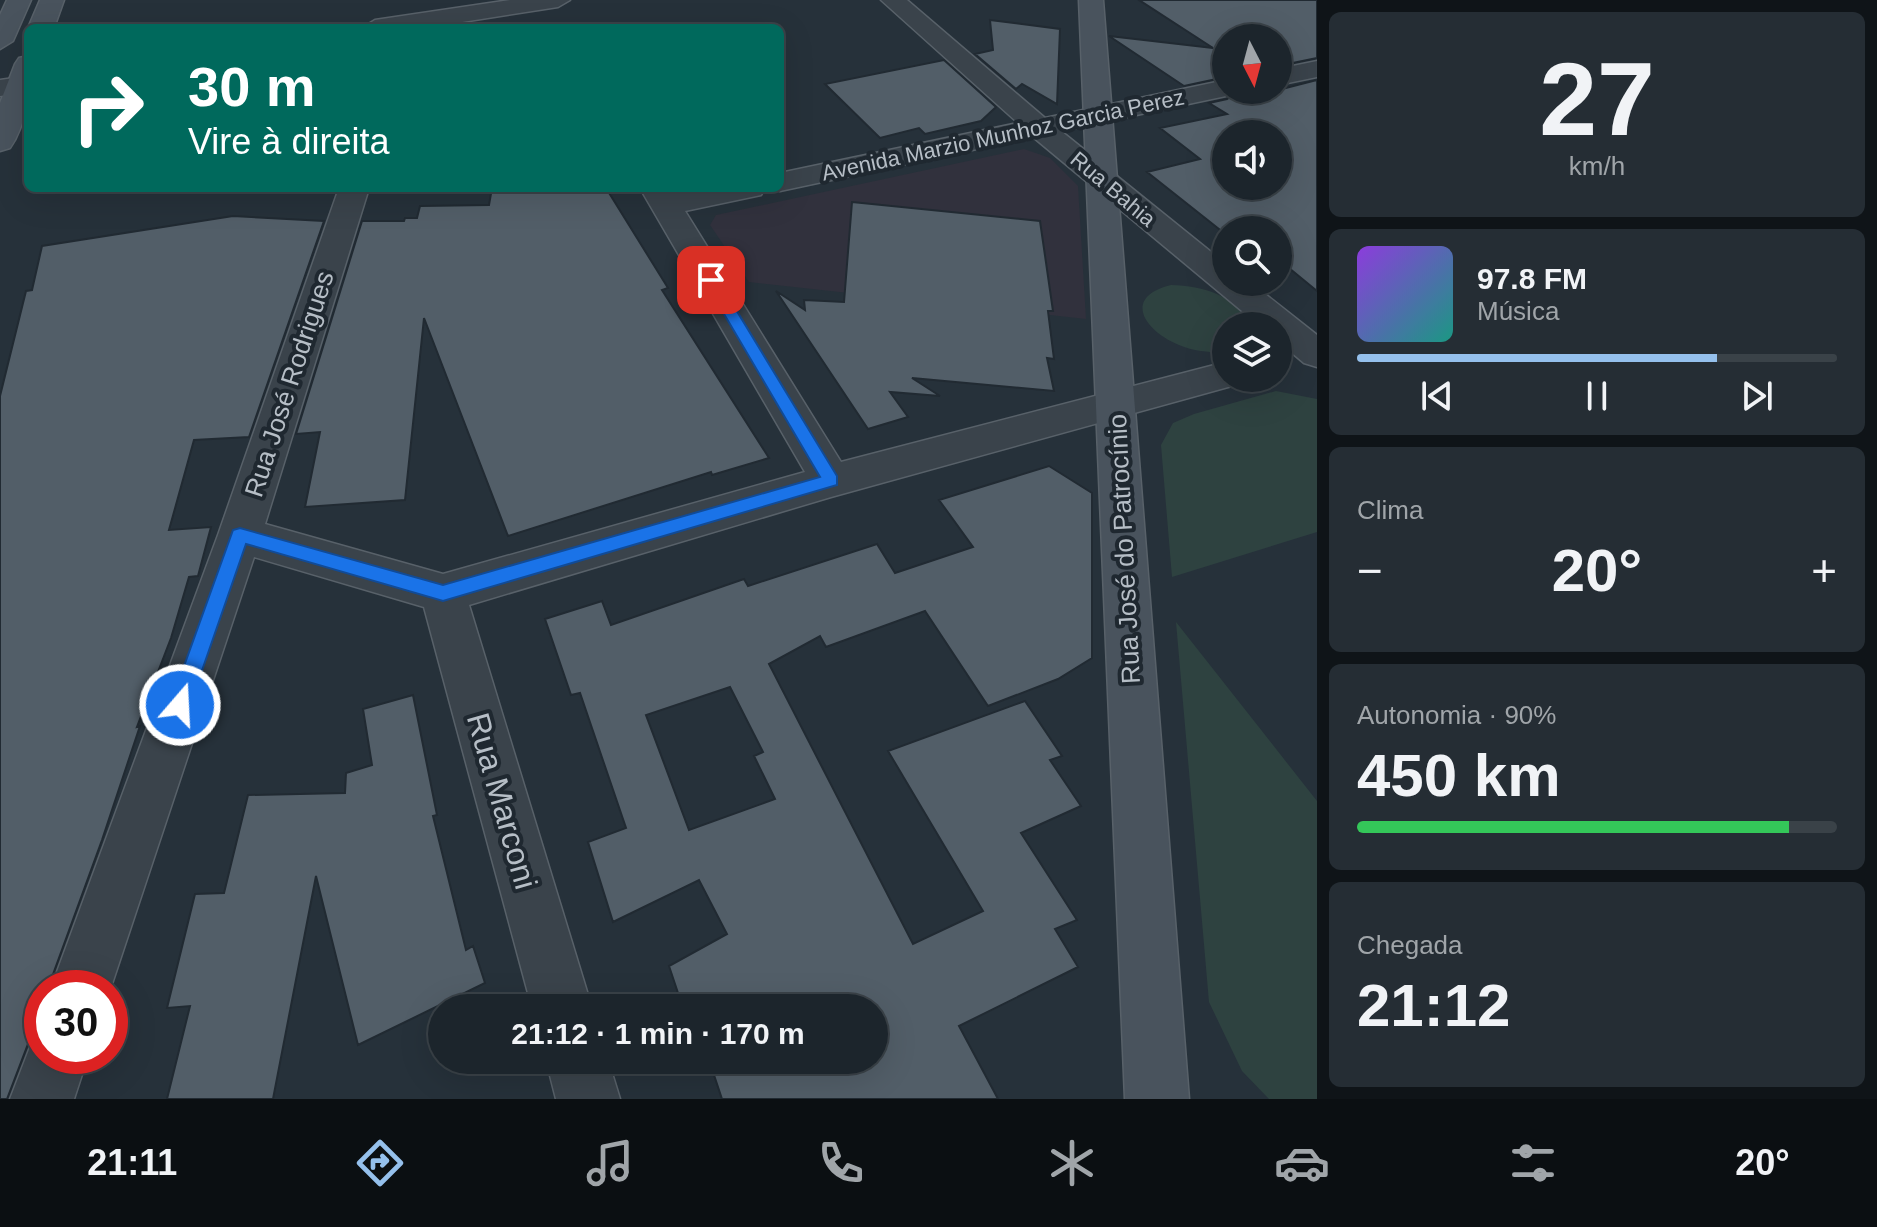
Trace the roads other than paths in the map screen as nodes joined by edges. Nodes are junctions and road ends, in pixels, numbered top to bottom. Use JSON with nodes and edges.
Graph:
{"nodes":[{"id":1,"x":19,"y":0,"type":"edge"},
{"id":2,"x":52,"y":0,"type":"edge"},
{"id":3,"x":893,"y":0,"type":"edge"},
{"id":4,"x":1091,"y":0,"type":"edge"},
{"id":5,"x":548,"y":2,"type":"edge"},
{"id":6,"x":411,"y":17,"type":"edge"},
{"id":7,"x":43,"y":24,"type":"edge"},
{"id":8,"x":388,"y":24,"type":"edge"},
{"id":9,"x":552,"y":24,"type":"edge"},
{"id":10,"x":0,"y":41,"type":"edge"},
{"id":11,"x":1317,"y":69,"type":"edge"},
{"id":12,"x":1292,"y":74,"type":"edge"},
{"id":13,"x":19,"y":80,"type":"edge"},
{"id":14,"x":1212,"y":91,"type":"edge"},
{"id":15,"x":1098,"y":115,"type":"junction"},
{"id":16,"x":1042,"y":128,"type":"junction"},
{"id":17,"x":0,"y":142,"type":"edge"},
{"id":18,"x":784,"y":181,"type":"edge"},
{"id":19,"x":1102,"y":182,"type":"junction"},
{"id":20,"x":353,"y":192,"type":"edge"},
{"id":21,"x":710,"y":192,"type":"edge"},
{"id":22,"x":660,"y":197,"type":"edge"},
{"id":23,"x":1212,"y":269,"type":"edge"},
{"id":24,"x":1246,"y":296,"type":"edge"},
{"id":25,"x":1316,"y":351,"type":"edge"},
{"id":26,"x":1292,"y":357,"type":"edge"},
{"id":27,"x":1212,"y":379,"type":"edge"},
{"id":28,"x":1116,"y":406,"type":"junction"},
{"id":29,"x":831,"y":481,"type":"junction"},
{"id":30,"x":240,"y":535,"type":"junction"},
{"id":31,"x":443,"y":593,"type":"junction"},
{"id":32,"x":87,"y":970,"type":"edge"},
{"id":33,"x":558,"y":994,"type":"edge"},
{"id":34,"x":51,"y":1074,"type":"edge"},
{"id":35,"x":581,"y":1074,"type":"edge"},
{"id":36,"x":42,"y":1099,"type":"edge"},
{"id":37,"x":588,"y":1099,"type":"edge"},
{"id":38,"x":1157,"y":1099,"type":"edge"}],
"edges":[{"from":1,"to":10,"type":"street"},
{"from":2,"to":7,"type":"street"},
{"from":3,"to":16,"type":"street","name":"Rua Bahia"},
{"from":4,"to":15,"type":"street","name":"Rua José do Patrocínio"},
{"from":5,"to":6,"type":"street"},
{"from":5,"to":9,"type":"street"},
{"from":6,"to":8,"type":"street"},
{"from":11,"to":12,"type":"street"},
{"from":13,"to":17,"type":"street"},
{"from":14,"to":15,"type":"street","name":"Avenida Marzio Munhoz Garcia Perez"},
{"from":15,"to":16,"type":"street","name":"Avenida Marzio Munhoz Garcia Perez"},
{"from":15,"to":19,"type":"street","name":"Rua José do Patrocínio"},
{"from":16,"to":18,"type":"street","name":"Avenida Marzio Munhoz Garcia Perez"},
{"from":16,"to":19,"type":"street","name":"Rua Bahia"},
{"from":19,"to":23,"type":"street","name":"Rua Bahia"},
{"from":19,"to":28,"type":"street","name":"Rua José do Patrocínio"},
{"from":20,"to":30,"type":"street","name":"Rua José Rodrigues"},
{"from":21,"to":22,"type":"street"},
{"from":22,"to":29,"type":"street"},
{"from":24,"to":25,"type":"street","name":"Rua Bahia"},
{"from":25,"to":26,"type":"street"},
{"from":27,"to":28,"type":"street"},
{"from":28,"to":29,"type":"street"},
{"from":28,"to":38,"type":"street","name":"Rua José do Patrocínio"},
{"from":29,"to":31,"type":"street"},
{"from":30,"to":31,"type":"street"},
{"from":30,"to":32,"type":"street","name":"Rua José Rodrigues"},
{"from":31,"to":33,"type":"street","name":"Rua Marconi"},
{"from":34,"to":36,"type":"street"},
{"from":35,"to":37,"type":"street"}]}
